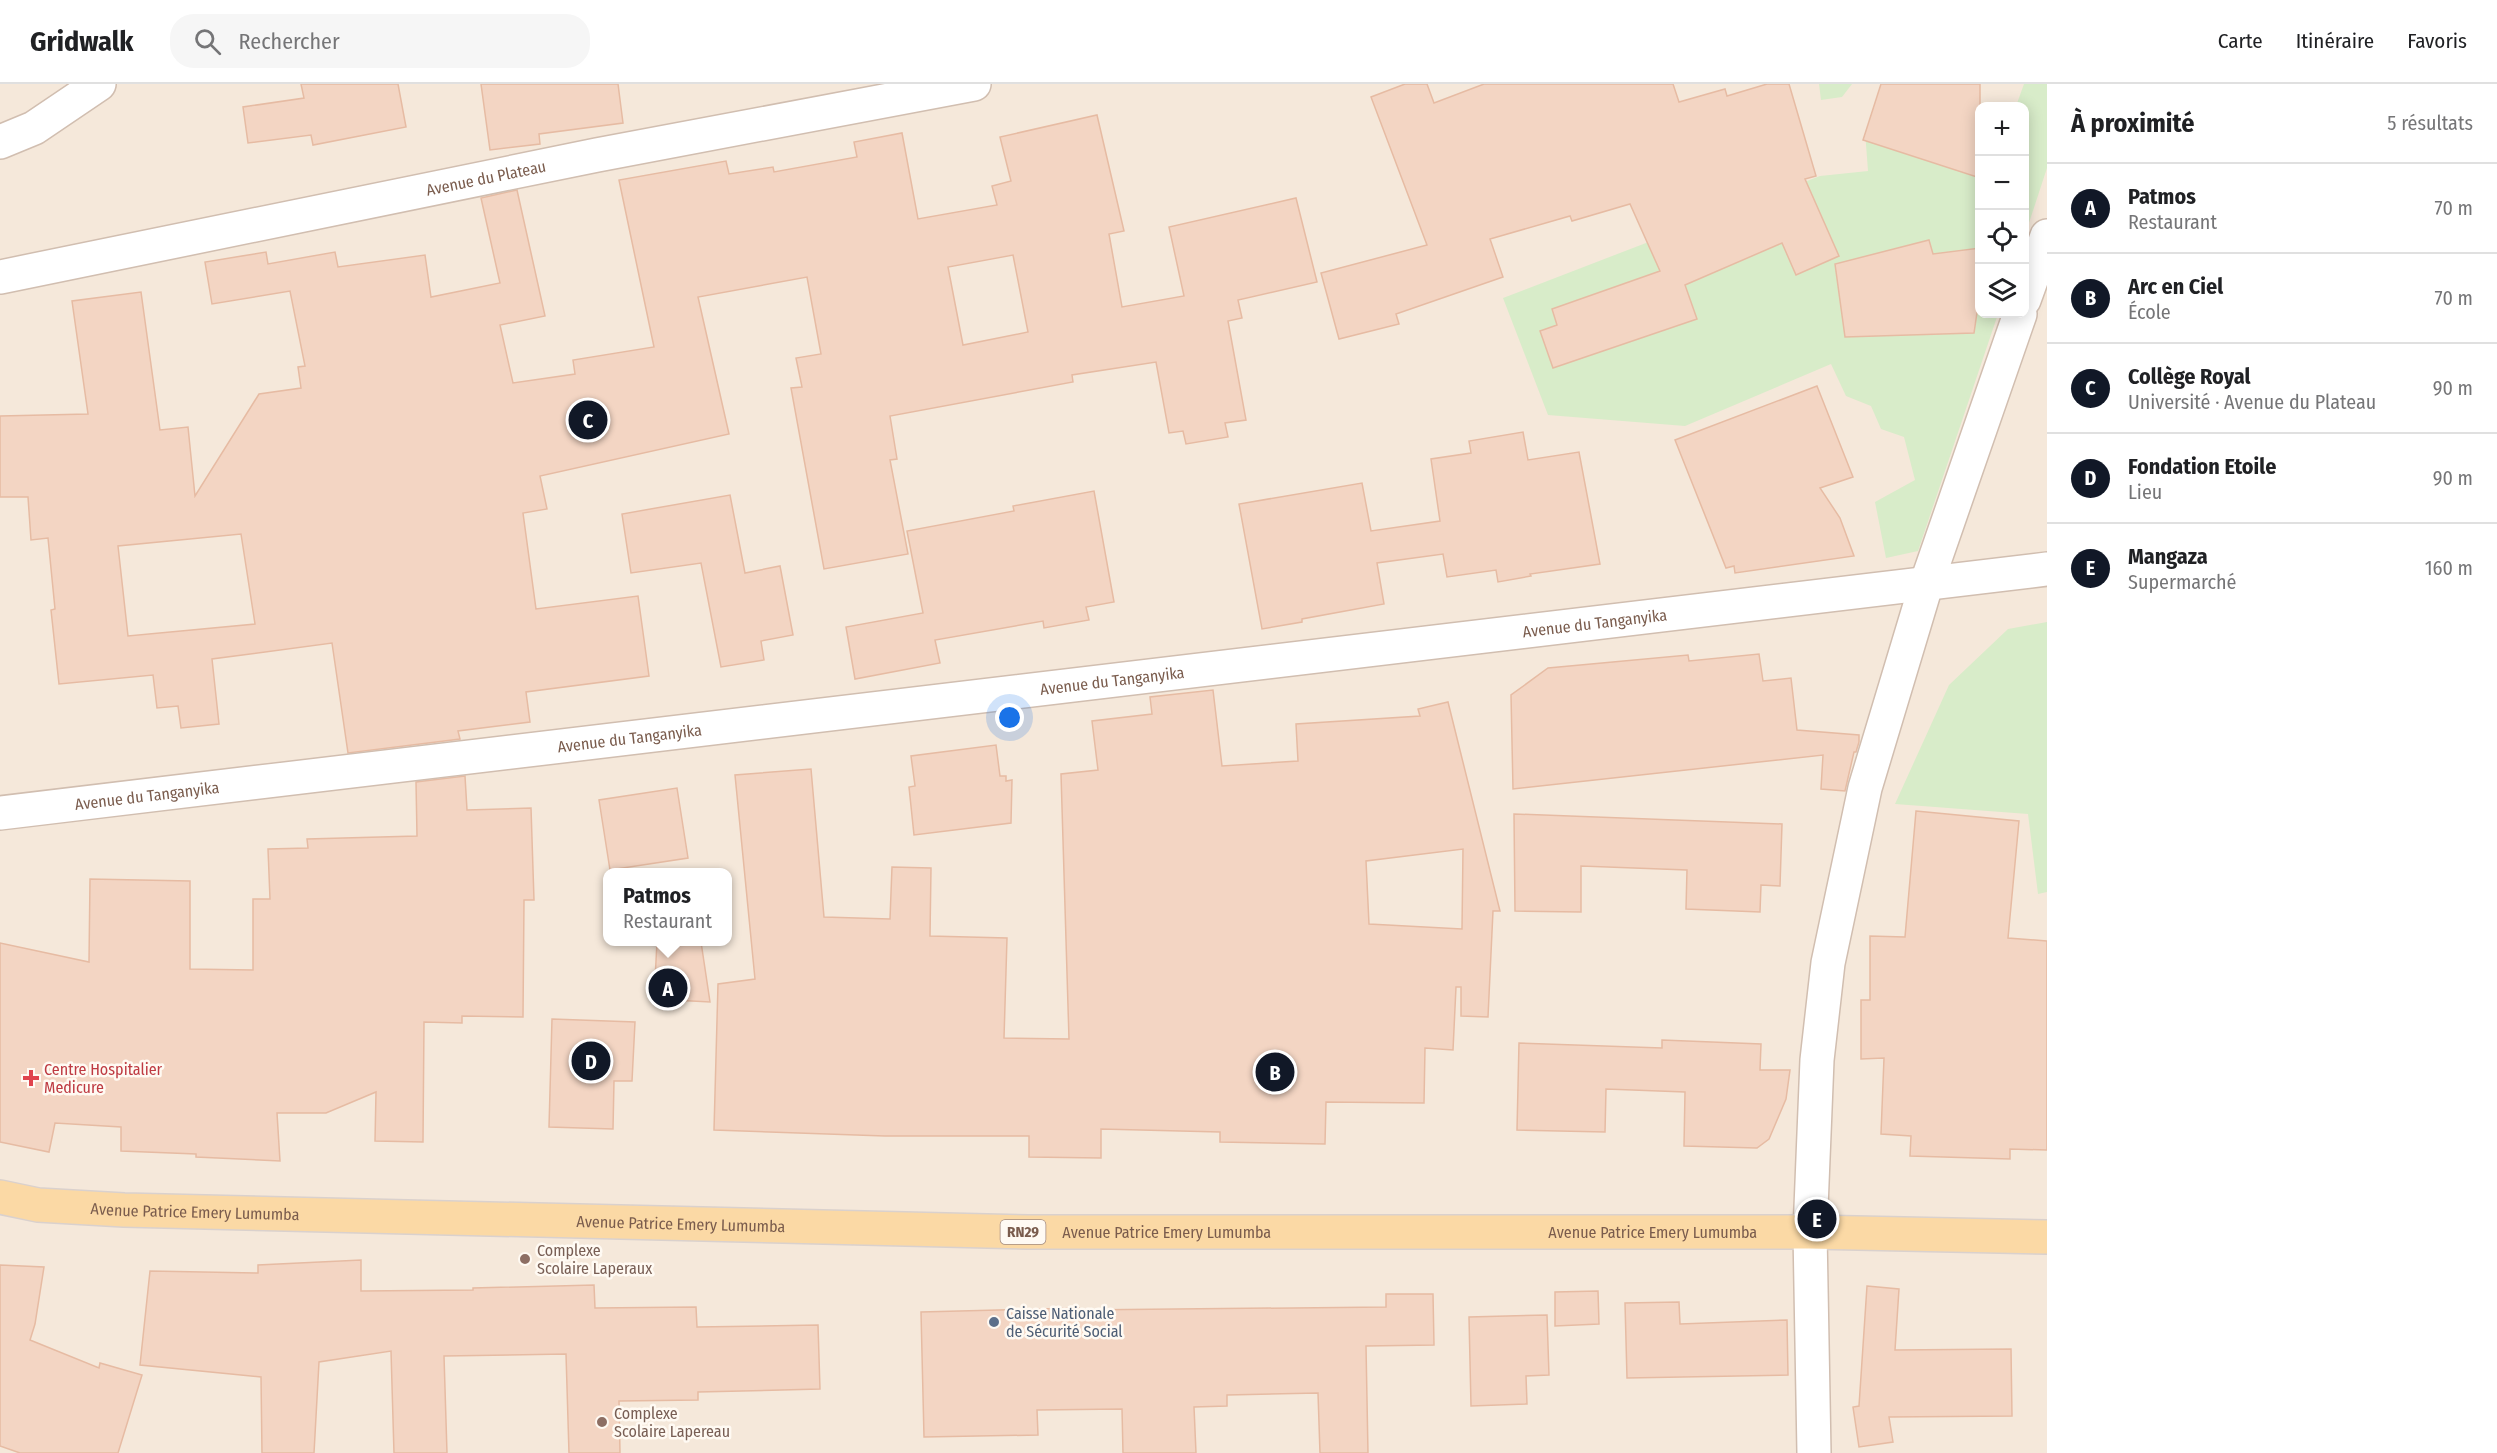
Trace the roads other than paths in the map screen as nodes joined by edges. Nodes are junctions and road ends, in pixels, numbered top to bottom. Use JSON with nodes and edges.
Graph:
{"nodes":[{"id":1,"x":99,"y":84,"type":"edge"},
{"id":2,"x":974,"y":84,"type":"edge"},
{"id":3,"x":0,"y":142,"type":"edge"},
{"id":4,"x":2047,"y":236,"type":"edge"},
{"id":5,"x":0,"y":277,"type":"edge"},
{"id":6,"x":2029,"y":288,"type":"edge"},
{"id":7,"x":2019,"y":318,"type":"edge"},
{"id":8,"x":2047,"y":569,"type":"edge"},
{"id":9,"x":1927,"y":582,"type":"junction"},
{"id":10,"x":0,"y":813,"type":"edge"},
{"id":11,"x":0,"y":1197,"type":"edge"},
{"id":12,"x":1810,"y":1232,"type":"junction"},
{"id":13,"x":2047,"y":1237,"type":"edge"},
{"id":14,"x":1814,"y":1453,"type":"edge"}],
"edges":[{"from":1,"to":3,"type":"street"},
{"from":2,"to":5,"type":"street","name":"Avenue du Plateau"},
{"from":4,"to":6,"type":"street"},
{"from":7,"to":9,"type":"street"},
{"from":8,"to":9,"type":"street","name":"Avenue du Tanganyika"},
{"from":9,"to":10,"type":"street","name":"Avenue du Tanganyika"},
{"from":9,"to":12,"type":"street"},
{"from":11,"to":12,"type":"main road","name":"Avenue Patrice Emery Lumumba","number":"RN29"},
{"from":12,"to":13,"type":"main road","name":"Avenue Patrice Emery Lumumba","number":"RN29"},
{"from":12,"to":14,"type":"street"}]}
